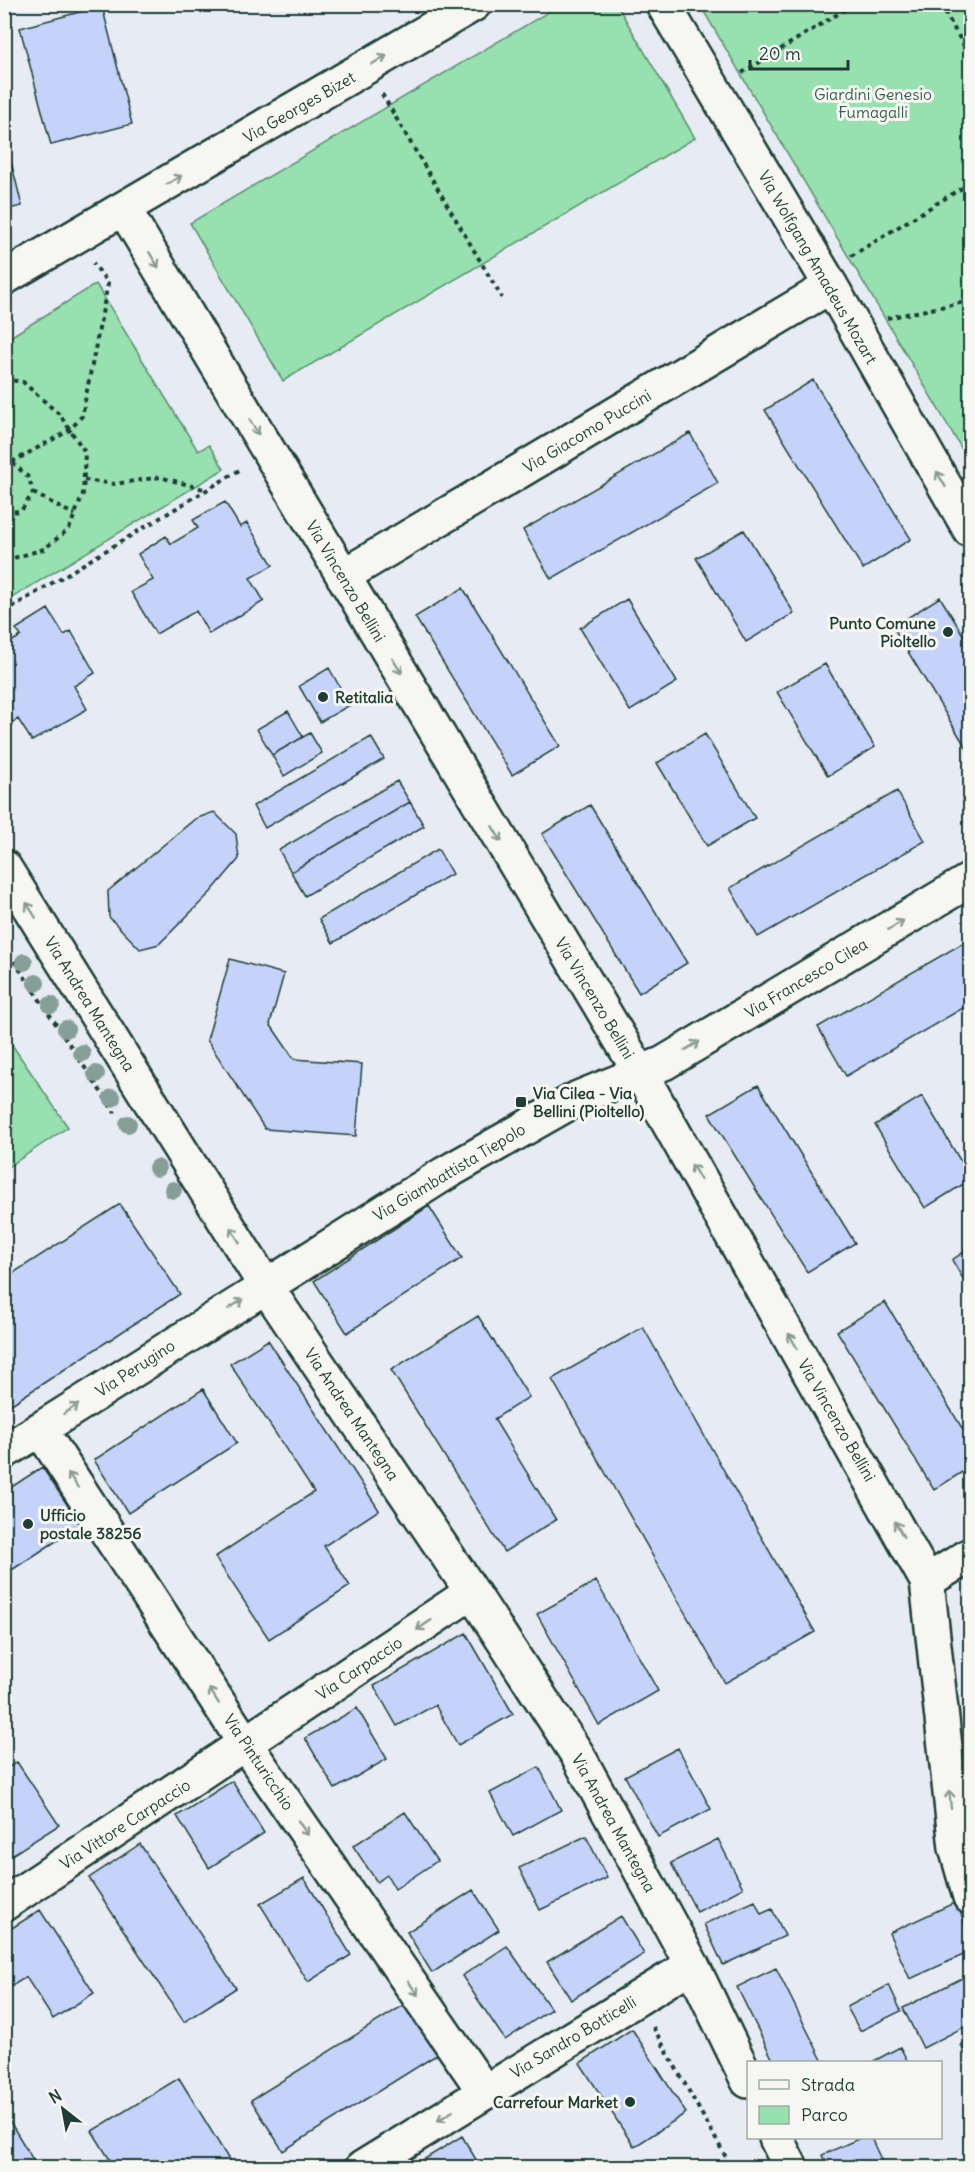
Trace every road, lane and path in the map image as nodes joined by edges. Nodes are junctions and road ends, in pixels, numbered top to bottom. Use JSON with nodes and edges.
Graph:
{"nodes":[{"id":1,"x":474,"y":4,"type":"edge"},
{"id":2,"x":663,"y":4,"type":"edge"},
{"id":3,"x":854,"y":4,"type":"edge"},
{"id":4,"x":940,"y":4,"type":"edge"},
{"id":5,"x":970,"y":56,"type":"edge"},
{"id":6,"x":367,"y":67,"type":"junction"},
{"id":7,"x":714,"y":90,"type":"junction"},
{"id":8,"x":970,"y":183,"type":"edge"},
{"id":9,"x":123,"y":209,"type":"junction"},
{"id":10,"x":74,"y":238,"type":"junction"},
{"id":11,"x":4,"y":279,"type":"edge"},
{"id":12,"x":827,"y":280,"type":"junction"},
{"id":13,"x":502,"y":298,"type":"dead end"},
{"id":14,"x":970,"y":301,"type":"edge"},
{"id":15,"x":855,"y":329,"type":"junction"},
{"id":16,"x":4,"y":379,"type":"edge"},
{"id":17,"x":70,"y":430,"type":"junction"},
{"id":18,"x":269,"y":453,"type":"junction"},
{"id":19,"x":4,"y":459,"type":"edge"},
{"id":20,"x":12,"y":462,"type":"junction"},
{"id":21,"x":84,"y":480,"type":"junction"},
{"id":22,"x":207,"y":490,"type":"junction"},
{"id":23,"x":33,"y":494,"type":"junction"},
{"id":24,"x":4,"y":512,"type":"edge"},
{"id":25,"x":75,"y":514,"type":"junction"},
{"id":26,"x":970,"y":530,"type":"edge"},
{"id":27,"x":4,"y":561,"type":"edge"},
{"id":28,"x":343,"y":576,"type":"junction"},
{"id":29,"x":4,"y":612,"type":"edge"},
{"id":30,"x":4,"y":867,"type":"edge"},
{"id":31,"x":970,"y":880,"type":"edge"},
{"id":32,"x":641,"y":1074,"type":"junction"},
{"id":33,"x":265,"y":1285,"type":"junction"},
{"id":34,"x":40,"y":1429,"type":"junction"},
{"id":35,"x":4,"y":1452,"type":"edge"},
{"id":36,"x":970,"y":1555,"type":"edge"},
{"id":37,"x":927,"y":1581,"type":"junction"},
{"id":38,"x":472,"y":1593,"type":"junction"},
{"id":39,"x":246,"y":1744,"type":"junction"},
{"id":40,"x":970,"y":1897,"type":"edge"},
{"id":41,"x":4,"y":1904,"type":"edge"},
{"id":42,"x":679,"y":1972,"type":"junction"},
{"id":43,"x":747,"y":2079,"type":"edge"},
{"id":44,"x":484,"y":2091,"type":"junction"},
{"id":45,"x":776,"y":2139,"type":"edge"},
{"id":46,"x":362,"y":2168,"type":"edge"},
{"id":47,"x":732,"y":2168,"type":"edge"},
{"id":48,"x":791,"y":2168,"type":"edge"}],
"edges":[{"from":6,"to":1,"type":"street","name":"Via Georges Bizet","one_way":true},
{"from":2,"to":7,"type":"street","name":"Via Wolfgang Amadeus Mozart"},
{"from":3,"to":7,"type":"path"},
{"from":4,"to":5,"type":"path"},
{"from":9,"to":6,"type":"street","name":"Via Georges Bizet","one_way":true},
{"from":6,"to":13,"type":"path"},
{"from":7,"to":12,"type":"street","name":"Via Wolfgang Amadeus Mozart"},
{"from":8,"to":12,"type":"path"},
{"from":9,"to":10,"type":"street","name":"Via Georges Bizet"},
{"from":9,"to":18,"type":"street","name":"Via Vincenzo Bellini","one_way":true},
{"from":10,"to":11,"type":"street","name":"Via Georges Bizet"},
{"from":10,"to":17,"type":"path"},
{"from":12,"to":15,"type":"street","name":"Via Wolfgang Amadeus Mozart"},
{"from":12,"to":28,"type":"street","name":"Via Giacomo Puccini"},
{"from":14,"to":15,"type":"path"},
{"from":26,"to":15,"type":"street","name":"Via Wolfgang Amadeus Mozart","one_way":true},
{"from":16,"to":17,"type":"path"},
{"from":17,"to":20,"type":"path"},
{"from":17,"to":21,"type":"path"},
{"from":18,"to":22,"type":"path"},
{"from":18,"to":28,"type":"street","name":"Via Vincenzo Bellini"},
{"from":19,"to":20,"type":"path"},
{"from":20,"to":23,"type":"path"},
{"from":21,"to":22,"type":"path"},
{"from":21,"to":25,"type":"path"},
{"from":22,"to":29,"type":"path"},
{"from":23,"to":24,"type":"path"},
{"from":23,"to":25,"type":"path"},
{"from":25,"to":27,"type":"path"},
{"from":28,"to":32,"type":"street","name":"Via Vincenzo Bellini","one_way":true},
{"from":33,"to":30,"type":"street","name":"Via Andrea Mantegna","one_way":true},
{"from":32,"to":31,"type":"street","name":"Via Francesco Cilea","one_way":true},
{"from":32,"to":33,"type":"street","name":"Via Giambattista Tiepolo"},
{"from":37,"to":32,"type":"street","name":"Via Vincenzo Bellini","one_way":true},
{"from":34,"to":33,"type":"street","name":"Via Perugino","one_way":true},
{"from":33,"to":38,"type":"street","name":"Via Andrea Mantegna"},
{"from":34,"to":35,"type":"street","name":"Via Perugino"},
{"from":39,"to":34,"type":"street","name":"Via Pinturicchio","one_way":true},
{"from":36,"to":37,"type":"street"},
{"from":40,"to":37,"type":"street","name":"Via Vincenzo Bellini","one_way":true},
{"from":38,"to":39,"type":"street","name":"Via Carpaccio","one_way":true},
{"from":38,"to":42,"type":"street","name":"Via Andrea Mantegna"},
{"from":39,"to":41,"type":"street","name":"Via Vittore Carpaccio"},
{"from":39,"to":44,"type":"street","name":"Via Pinturicchio","one_way":true},
{"from":42,"to":43,"type":"street","name":"Via Andrea Mantegna"},
{"from":42,"to":44,"type":"street","name":"Via Sandro Botticelli"},
{"from":42,"to":47,"type":"path"},
{"from":44,"to":46,"type":"street","name":"Via Sandro Botticelli","one_way":true},
{"from":45,"to":48,"type":"street"}]}
